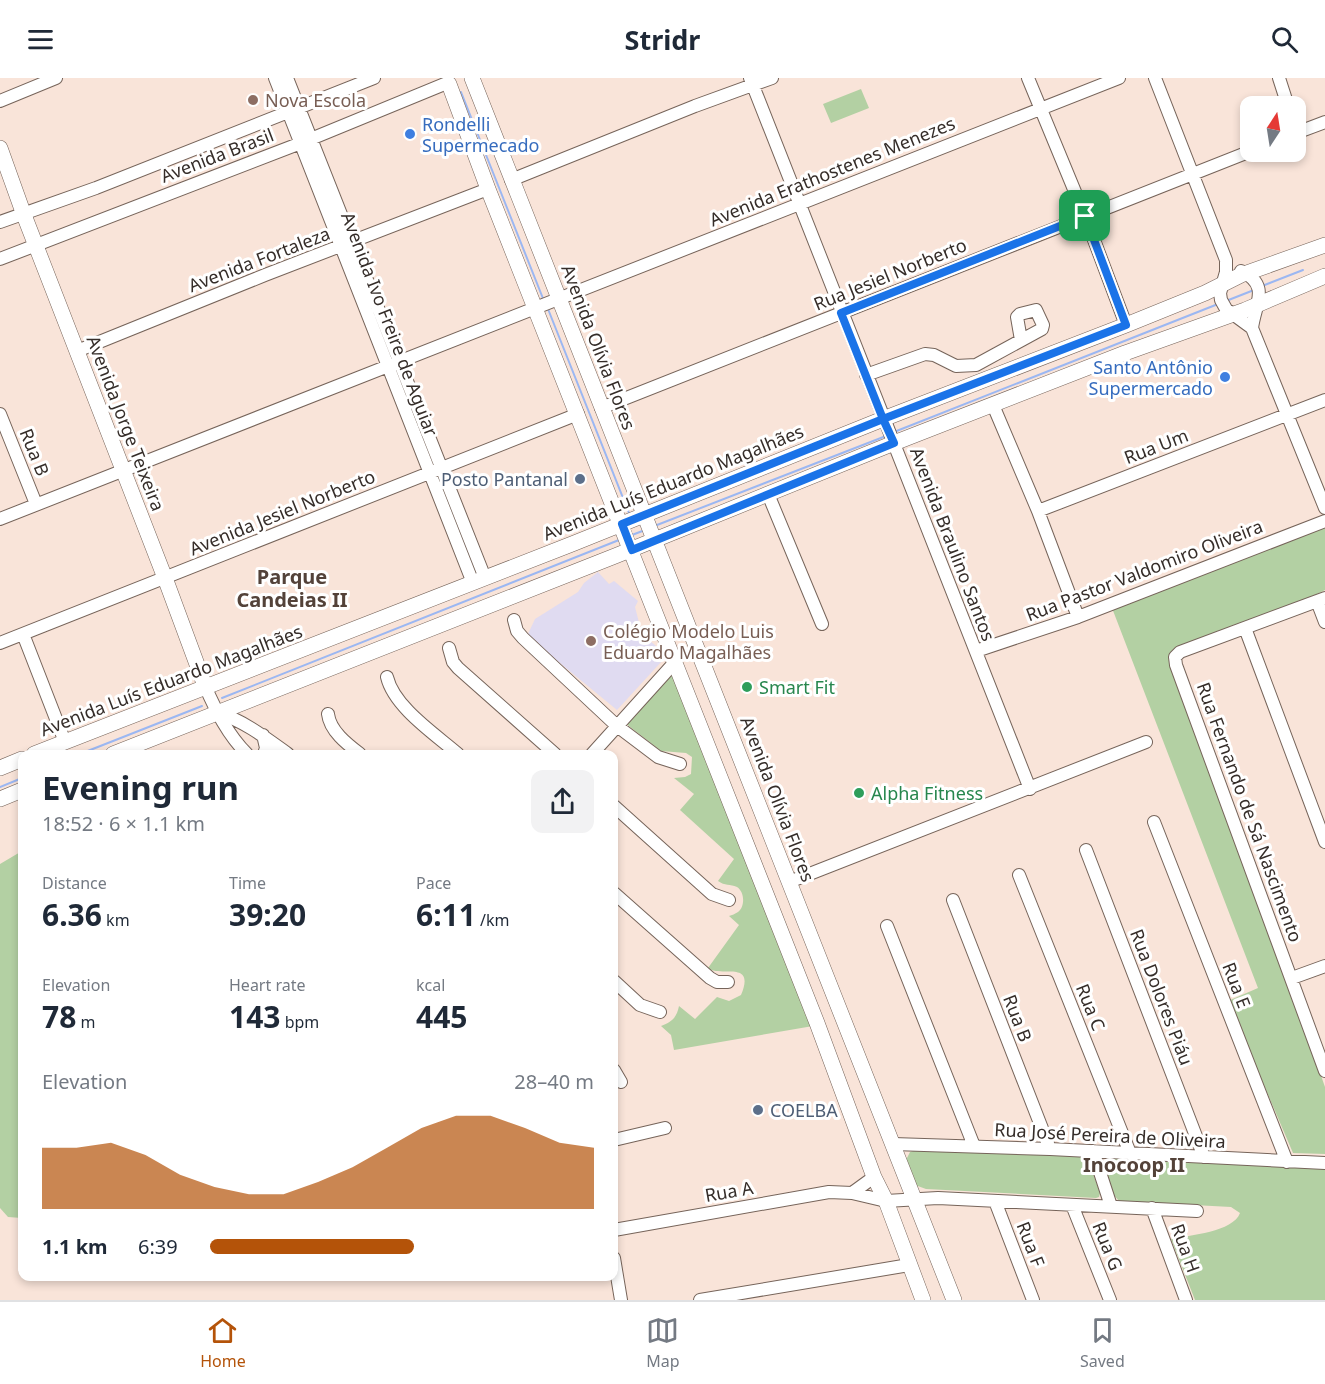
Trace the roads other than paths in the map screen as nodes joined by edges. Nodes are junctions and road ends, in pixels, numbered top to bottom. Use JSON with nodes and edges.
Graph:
{"nodes":[{"id":1,"x":56,"y":78,"type":"edge"},
{"id":2,"x":275,"y":78,"type":"edge"},
{"id":3,"x":287,"y":78,"type":"edge"},
{"id":4,"x":374,"y":78,"type":"edge"},
{"id":5,"x":471,"y":78,"type":"edge"},
{"id":6,"x":772,"y":78,"type":"edge"},
{"id":7,"x":1028,"y":78,"type":"edge"},
{"id":8,"x":1119,"y":78,"type":"edge"},
{"id":9,"x":1155,"y":78,"type":"edge"},
{"id":10,"x":1280,"y":78,"type":"edge"},
{"id":11,"x":445,"y":82,"type":"edge"},
{"id":12,"x":752,"y":82,"type":"edge"},
{"id":13,"x":1285,"y":96,"type":"edge"},
{"id":14,"x":0,"y":101,"type":"edge"},
{"id":15,"x":1040,"y":107,"type":"junction"},
{"id":16,"x":293,"y":108,"type":"junction"},
{"id":17,"x":1325,"y":122,"type":"edge"},
{"id":18,"x":1306,"y":129,"type":"edge"},
{"id":19,"x":306,"y":140,"type":"junction"},
{"id":20,"x":0,"y":148,"type":"edge"},
{"id":21,"x":1240,"y":155,"type":"edge"},
{"id":22,"x":1192,"y":173,"type":"junction"},
{"id":23,"x":512,"y":180,"type":"junction"},
{"id":24,"x":488,"y":189,"type":"junction"},
{"id":25,"x":799,"y":204,"type":"junction"},
{"id":26,"x":23,"y":213,"type":"junction"},
{"id":27,"x":1085,"y":216,"type":"junction"},
{"id":28,"x":0,"y":222,"type":"edge"},
{"id":29,"x":347,"y":244,"type":"junction"},
{"id":30,"x":1325,"y":245,"type":"edge"},
{"id":31,"x":36,"y":246,"type":"junction"},
{"id":32,"x":0,"y":259,"type":"edge"},
{"id":33,"x":1226,"y":260,"type":"junction"},
{"id":34,"x":1249,"y":276,"type":"junction"},
{"id":35,"x":1325,"y":276,"type":"edge"},
{"id":36,"x":1221,"y":289,"type":"junction"},
{"id":37,"x":559,"y":300,"type":"junction"},
{"id":38,"x":1259,"y":300,"type":"junction"},
{"id":39,"x":536,"y":308,"type":"junction"},
{"id":40,"x":1230,"y":311,"type":"junction"},
{"id":41,"x":841,"y":313,"type":"junction"},
{"id":42,"x":1126,"y":325,"type":"junction"},
{"id":43,"x":1252,"y":328,"type":"junction"},
{"id":44,"x":1021,"y":340,"type":"dead end"},
{"id":45,"x":77,"y":351,"type":"junction"},
{"id":46,"x":392,"y":363,"type":"junction"},
{"id":47,"x":866,"y":375,"type":"junction"},
{"id":48,"x":1325,"y":400,"type":"edge"},
{"id":49,"x":993,"y":405,"type":"junction"},
{"id":50,"x":601,"y":408,"type":"junction"},
{"id":51,"x":0,"y":414,"type":"edge"},
{"id":52,"x":578,"y":414,"type":"junction"},
{"id":53,"x":1288,"y":414,"type":"junction"},
{"id":54,"x":884,"y":422,"type":"junction"},
{"id":55,"x":892,"y":440,"type":"junction"},
{"id":56,"x":442,"y":468,"type":"junction"},
{"id":57,"x":123,"y":471,"type":"junction"},
{"id":58,"x":428,"y":473,"type":"junction"},
{"id":59,"x":768,"y":494,"type":"junction"},
{"id":60,"x":36,"y":504,"type":"junction"},
{"id":61,"x":1325,"y":508,"type":"edge"},
{"id":62,"x":1038,"y":511,"type":"junction"},
{"id":63,"x":644,"y":515,"type":"junction"},
{"id":64,"x":0,"y":519,"type":"edge"},
{"id":65,"x":1325,"y":520,"type":"edge"},
{"id":66,"x":622,"y":524,"type":"junction"},
{"id":67,"x":654,"y":540,"type":"junction"},
{"id":68,"x":632,"y":550,"type":"junction"},
{"id":69,"x":165,"y":578,"type":"junction"},
{"id":70,"x":479,"y":581,"type":"junction"},
{"id":71,"x":1321,"y":600,"type":"edge"},
{"id":72,"x":1078,"y":617,"type":"junction"},
{"id":73,"x":514,"y":620,"type":"dead end"},
{"id":74,"x":1325,"y":622,"type":"edge"},
{"id":75,"x":822,"y":624,"type":"dead end"},
{"id":76,"x":1245,"y":628,"type":"junction"},
{"id":77,"x":23,"y":634,"type":"junction"},
{"id":78,"x":0,"y":642,"type":"edge"},
{"id":79,"x":450,"y":648,"type":"dead end"},
{"id":80,"x":975,"y":651,"type":"junction"},
{"id":81,"x":675,"y":662,"type":"junction"},
{"id":82,"x":387,"y":677,"type":"dead end"},
{"id":83,"x":205,"y":686,"type":"junction"},
{"id":84,"x":715,"y":691,"type":"junction"},
{"id":85,"x":693,"y":706,"type":"junction"},
{"id":86,"x":327,"y":714,"type":"dead end"},
{"id":87,"x":219,"y":715,"type":"junction"},
{"id":88,"x":728,"y":724,"type":"junction"},
{"id":89,"x":617,"y":726,"type":"junction"},
{"id":90,"x":703,"y":731,"type":"junction"},
{"id":91,"x":263,"y":735,"type":"junction"},
{"id":92,"x":65,"y":742,"type":"junction"},
{"id":93,"x":1146,"y":742,"type":"dead end"},
{"id":94,"x":44,"y":750,"type":"edge"},
{"id":95,"x":124,"y":750,"type":"edge"},
{"id":96,"x":243,"y":750,"type":"edge"},
{"id":97,"x":265,"y":750,"type":"edge"},
{"id":98,"x":283,"y":750,"type":"edge"},
{"id":99,"x":356,"y":750,"type":"edge"},
{"id":100,"x":453,"y":750,"type":"edge"},
{"id":101,"x":550,"y":750,"type":"edge"},
{"id":102,"x":596,"y":750,"type":"edge"},
{"id":103,"x":18,"y":761,"type":"edge"},
{"id":104,"x":680,"y":764,"type":"dead end"},
{"id":105,"x":0,"y":768,"type":"edge"},
{"id":106,"x":1030,"y":789,"type":"junction"},
{"id":107,"x":18,"y":792,"type":"edge"},
{"id":108,"x":0,"y":799,"type":"edge"},
{"id":109,"x":618,"y":810,"type":"edge"},
{"id":110,"x":1154,"y":822,"type":"dead end"},
{"id":111,"x":1325,"y":842,"type":"edge"},
{"id":112,"x":1086,"y":850,"type":"dead end"},
{"id":113,"x":1019,"y":875,"type":"dead end"},
{"id":114,"x":789,"y":882,"type":"junction"},
{"id":115,"x":618,"y":897,"type":"edge"},
{"id":116,"x":729,"y":900,"type":"dead end"},
{"id":117,"x":953,"y":900,"type":"dead end"},
{"id":118,"x":887,"y":926,"type":"dead end"},
{"id":119,"x":1325,"y":966,"type":"edge"},
{"id":120,"x":1292,"y":978,"type":"junction"},
{"id":121,"x":728,"y":982,"type":"dead end"},
{"id":122,"x":618,"y":985,"type":"edge"},
{"id":123,"x":660,"y":1012,"type":"dead end"},
{"id":124,"x":1325,"y":1071,"type":"edge"},
{"id":125,"x":618,"y":1077,"type":"edge"},
{"id":126,"x":621,"y":1082,"type":"dead end"},
{"id":127,"x":665,"y":1128,"type":"dead end"},
{"id":128,"x":890,"y":1138,"type":"junction"},
{"id":129,"x":618,"y":1139,"type":"edge"},
{"id":130,"x":861,"y":1141,"type":"junction"},
{"id":131,"x":974,"y":1146,"type":"junction"},
{"id":132,"x":1050,"y":1149,"type":"junction"},
{"id":133,"x":1093,"y":1151,"type":"junction"},
{"id":134,"x":1130,"y":1153,"type":"junction"},
{"id":135,"x":1204,"y":1158,"type":"junction"},
{"id":136,"x":1287,"y":1162,"type":"junction"},
{"id":137,"x":1325,"y":1163,"type":"edge"},
{"id":138,"x":874,"y":1177,"type":"junction"},
{"id":139,"x":852,"y":1193,"type":"junction"},
{"id":140,"x":916,"y":1199,"type":"junction"},
{"id":141,"x":886,"y":1201,"type":"junction"},
{"id":142,"x":995,"y":1201,"type":"junction"},
{"id":143,"x":1072,"y":1205,"type":"junction"},
{"id":144,"x":1111,"y":1206,"type":"junction"},
{"id":145,"x":1152,"y":1208,"type":"junction"},
{"id":146,"x":1197,"y":1211,"type":"dead end"},
{"id":147,"x":618,"y":1229,"type":"edge"},
{"id":148,"x":909,"y":1265,"type":"junction"},
{"id":149,"x":618,"y":1281,"type":"edge"},
{"id":150,"x":621,"y":1300,"type":"edge"},
{"id":151,"x":699,"y":1300,"type":"edge"},
{"id":152,"x":923,"y":1300,"type":"edge"},
{"id":153,"x":954,"y":1300,"type":"edge"},
{"id":154,"x":1033,"y":1300,"type":"edge"},
{"id":155,"x":1110,"y":1300,"type":"edge"},
{"id":156,"x":1186,"y":1300,"type":"edge"}],
"edges":[{"from":1,"to":14,"type":"street"},
{"from":2,"to":16,"type":"street","name":"Avenida Ivo Freire de Aguiar"},
{"from":3,"to":16,"type":"street","name":"Avenida Ivo Freire de Aguiar"},
{"from":4,"to":16,"type":"street","name":"Avenida Brasil"},
{"from":5,"to":11,"type":"main road","name":"Avenida Brasil"},
{"from":5,"to":23,"type":"main road","name":"Avenida Olívia Flores"},
{"from":6,"to":12,"type":"street"},
{"from":7,"to":15,"type":"street"},
{"from":8,"to":15,"type":"street","name":"Avenida Erathostenes Menezes"},
{"from":9,"to":22,"type":"street"},
{"from":10,"to":13,"type":"street"},
{"from":11,"to":19,"type":"street","name":"Avenida Brasil"},
{"from":11,"to":24,"type":"main road"},
{"from":12,"to":23,"type":"street"},
{"from":12,"to":25,"type":"street","name":"Avenida Braulino Santos"},
{"from":15,"to":25,"type":"street","name":"Avenida Erathostenes Menezes"},
{"from":15,"to":27,"type":"street"},
{"from":16,"to":19,"type":"street","name":"Avenida Ivo Freire de Aguiar"},
{"from":16,"to":26,"type":"street","name":"Avenida Brasil"},
{"from":17,"to":18,"type":"street"},
{"from":19,"to":29,"type":"street","name":"Avenida Ivo Freire de Aguiar"},
{"from":19,"to":31,"type":"street","name":"Avenida Brasil"},
{"from":20,"to":26,"type":"main road","name":"Avenida Jorge Teixeira"},
{"from":21,"to":22,"type":"street","name":"Rua Jesiel Norberto"},
{"from":22,"to":27,"type":"street","name":"Rua Jesiel Norberto"},
{"from":22,"to":33,"type":"street"},
{"from":23,"to":37,"type":"main road","name":"Avenida Olívia Flores"},
{"from":24,"to":29,"type":"street","name":"Avenida Fortaleza"},
{"from":24,"to":39,"type":"main road"},
{"from":25,"to":37,"type":"street","name":"Avenida Erathostenes Menezes"},
{"from":25,"to":41,"type":"street","name":"Avenida Braulino Santos"},
{"from":26,"to":28,"type":"street","name":"Avenida Brasil"},
{"from":26,"to":31,"type":"main road","name":"Avenida Jorge Teixeira"},
{"from":27,"to":41,"type":"street","name":"Rua Jesiel Norberto"},
{"from":27,"to":42,"type":"street"},
{"from":29,"to":45,"type":"street","name":"Avenida Fortaleza"},
{"from":29,"to":46,"type":"street","name":"Avenida Ivo Freire de Aguiar"},
{"from":30,"to":34,"type":"main road","name":"Avenida Luís Eduardo Magalhães"},
{"from":31,"to":32,"type":"street","name":"Avenida Brasil"},
{"from":31,"to":45,"type":"main road","name":"Avenida Jorge Teixeira"},
{"from":33,"to":34,"type":"street"},
{"from":33,"to":36,"type":"street"},
{"from":34,"to":36,"type":"main road","name":"Avenida Luís Eduardo Magalhães"},
{"from":34,"to":38,"type":"street"},
{"from":35,"to":38,"type":"main road"},
{"from":36,"to":40,"type":"street"},
{"from":36,"to":42,"type":"main road","name":"Avenida Luís Eduardo Magalhães"},
{"from":37,"to":39,"type":"street","name":"Avenida Erathostenes Menezes"},
{"from":37,"to":50,"type":"main road","name":"Avenida Olívia Flores"},
{"from":38,"to":40,"type":"main road"},
{"from":38,"to":43,"type":"street"},
{"from":39,"to":46,"type":"street"},
{"from":39,"to":52,"type":"main road"},
{"from":40,"to":43,"type":"street"},
{"from":40,"to":49,"type":"main road"},
{"from":41,"to":47,"type":"street","name":"Avenida Braulino Santos"},
{"from":41,"to":50,"type":"street","name":"Rua Jesiel Norberto"},
{"from":42,"to":54,"type":"main road","name":"Avenida Luís Eduardo Magalhães"},
{"from":43,"to":53,"type":"street"},
{"from":44,"to":47,"type":"street"},
{"from":45,"to":57,"type":"main road","name":"Avenida Jorge Teixeira"},
{"from":46,"to":56,"type":"street","name":"Avenida Ivo Freire de Aguiar"},
{"from":46,"to":57,"type":"street"},
{"from":46,"to":58,"type":"street","name":"Avenida Ivo Freire de Aguiar"},
{"from":47,"to":54,"type":"street","name":"Avenida Braulino Santos"},
{"from":48,"to":53,"type":"street","name":"Rua Um"},
{"from":49,"to":55,"type":"main road"},
{"from":49,"to":62,"type":"street"},
{"from":50,"to":63,"type":"main road","name":"Avenida Olívia Flores"},
{"from":51,"to":60,"type":"street","name":"Rua B"},
{"from":52,"to":56,"type":"street","name":"Avenida Jesiel Norberto"},
{"from":52,"to":66,"type":"main road"},
{"from":53,"to":61,"type":"street"},
{"from":53,"to":62,"type":"street","name":"Rua Um"},
{"from":54,"to":55,"type":"street","name":"Avenida Braulino Santos"},
{"from":54,"to":63,"type":"main road","name":"Avenida Luís Eduardo Magalhães"},
{"from":55,"to":59,"type":"main road"},
{"from":55,"to":80,"type":"street","name":"Avenida Braulino Santos"},
{"from":56,"to":58,"type":"street","name":"Avenida Jesiel Norberto"},
{"from":56,"to":70,"type":"street","name":"Avenida Ivo Freire de Aguiar"},
{"from":57,"to":60,"type":"street"},
{"from":57,"to":69,"type":"main road","name":"Avenida Jorge Teixeira"},
{"from":58,"to":69,"type":"street","name":"Avenida Jesiel Norberto"},
{"from":58,"to":70,"type":"street","name":"Avenida Ivo Freire de Aguiar"},
{"from":59,"to":67,"type":"main road"},
{"from":59,"to":75,"type":"street"},
{"from":60,"to":64,"type":"street"},
{"from":62,"to":72,"type":"street"},
{"from":63,"to":66,"type":"main road","name":"Avenida Luís Eduardo Magalhães"},
{"from":63,"to":67,"type":"main road","name":"Avenida Olívia Flores"},
{"from":65,"to":72,"type":"street","name":"Rua Pastor Valdomiro Oliveira"},
{"from":66,"to":68,"type":"main road"},
{"from":66,"to":70,"type":"main road","name":"Avenida Luís Eduardo Magalhães"},
{"from":67,"to":68,"type":"main road"},
{"from":67,"to":84,"type":"main road","name":"Avenida Olívia Flores"},
{"from":68,"to":81,"type":"main road"},
{"from":68,"to":87,"type":"main road"},
{"from":69,"to":77,"type":"street","name":"Avenida Jesiel Norberto"},
{"from":69,"to":83,"type":"main road","name":"Avenida Jorge Teixeira"},
{"from":70,"to":83,"type":"main road","name":"Avenida Luís Eduardo Magalhães"},
{"from":71,"to":74,"type":"street"},
{"from":71,"to":76,"type":"street"},
{"from":72,"to":80,"type":"street","name":"Rua Pastor Valdomiro Oliveira"},
{"from":73,"to":89,"type":"street"},
{"from":76,"to":111,"type":"street"},
{"from":76,"to":120,"type":"street","name":"Rua Fernando de Sá Nascimento"},
{"from":77,"to":78,"type":"street","name":"Avenida Jesiel Norberto"},
{"from":77,"to":92,"type":"street"},
{"from":79,"to":101,"type":"street"},
{"from":80,"to":106,"type":"street","name":"Avenida Braulino Santos"},
{"from":81,"to":85,"type":"main road"},
{"from":81,"to":89,"type":"street"},
{"from":82,"to":100,"type":"street"},
{"from":83,"to":87,"type":"street","name":"Avenida Jorge Teixeira"},
{"from":83,"to":92,"type":"main road","name":"Avenida Luís Eduardo Magalhães"},
{"from":84,"to":85,"type":"main road"},
{"from":84,"to":88,"type":"main road","name":"Avenida Olívia Flores"},
{"from":85,"to":90,"type":"main road"},
{"from":86,"to":99,"type":"street"},
{"from":87,"to":91,"type":"street"},
{"from":87,"to":95,"type":"main road"},
{"from":87,"to":96,"type":"street","name":"Avenida Jorge Teixeira"},
{"from":88,"to":90,"type":"main road"},
{"from":88,"to":114,"type":"main road","name":"Avenida Olívia Flores"},
{"from":89,"to":102,"type":"street"},
{"from":89,"to":104,"type":"street"},
{"from":90,"to":130,"type":"main road"},
{"from":91,"to":97,"type":"street"},
{"from":91,"to":98,"type":"street"},
{"from":92,"to":94,"type":"main road","name":"Avenida Luís Eduardo Magalhães"},
{"from":93,"to":106,"type":"street"},
{"from":103,"to":105,"type":"main road"},
{"from":106,"to":114,"type":"street"},
{"from":107,"to":108,"type":"main road"},
{"from":109,"to":116,"type":"street"},
{"from":110,"to":136,"type":"street","name":"Rua E"},
{"from":112,"to":135,"type":"street","name":"Rua Dolores Piáu"},
{"from":113,"to":134,"type":"street","name":"Rua C"},
{"from":114,"to":128,"type":"main road","name":"Avenida Olívia Flores"},
{"from":115,"to":121,"type":"street"},
{"from":117,"to":132,"type":"street","name":"Rua B"},
{"from":118,"to":131,"type":"street"},
{"from":119,"to":120,"type":"street"},
{"from":120,"to":124,"type":"street","name":"Rua Fernando de Sá Nascimento"},
{"from":122,"to":123,"type":"street"},
{"from":125,"to":126,"type":"street"},
{"from":127,"to":129,"type":"street"},
{"from":128,"to":130,"type":"main road"},
{"from":128,"to":131,"type":"street","name":"Rua José Pereira de Oliveira"},
{"from":128,"to":140,"type":"main road","name":"Avenida Olívia Flores"},
{"from":130,"to":138,"type":"main road"},
{"from":131,"to":132,"type":"street","name":"Rua José Pereira de Oliveira"},
{"from":132,"to":133,"type":"street","name":"Rua José Pereira de Oliveira"},
{"from":133,"to":134,"type":"street","name":"Rua José Pereira de Oliveira"},
{"from":133,"to":144,"type":"street"},
{"from":134,"to":135,"type":"street","name":"Rua José Pereira de Oliveira"},
{"from":135,"to":136,"type":"street","name":"Rua José Pereira de Oliveira"},
{"from":136,"to":137,"type":"street","name":"Rua José Pereira de Oliveira"},
{"from":138,"to":139,"type":"street"},
{"from":138,"to":141,"type":"main road"},
{"from":139,"to":141,"type":"street","name":"Rua A"},
{"from":139,"to":147,"type":"street","name":"Rua A"},
{"from":140,"to":141,"type":"street","name":"Rua A"},
{"from":140,"to":142,"type":"street","name":"Rua A"},
{"from":140,"to":153,"type":"main road","name":"Avenida Olívia Flores"},
{"from":141,"to":148,"type":"main road"},
{"from":142,"to":143,"type":"street","name":"Rua A"},
{"from":142,"to":154,"type":"street","name":"Rua F"},
{"from":143,"to":144,"type":"street","name":"Rua A"},
{"from":143,"to":155,"type":"street","name":"Rua G"},
{"from":144,"to":145,"type":"street","name":"Rua A"},
{"from":145,"to":146,"type":"street","name":"Rua A"},
{"from":145,"to":156,"type":"street","name":"Rua H"},
{"from":148,"to":151,"type":"street"},
{"from":148,"to":152,"type":"main road"},
{"from":149,"to":150,"type":"street"}]}
